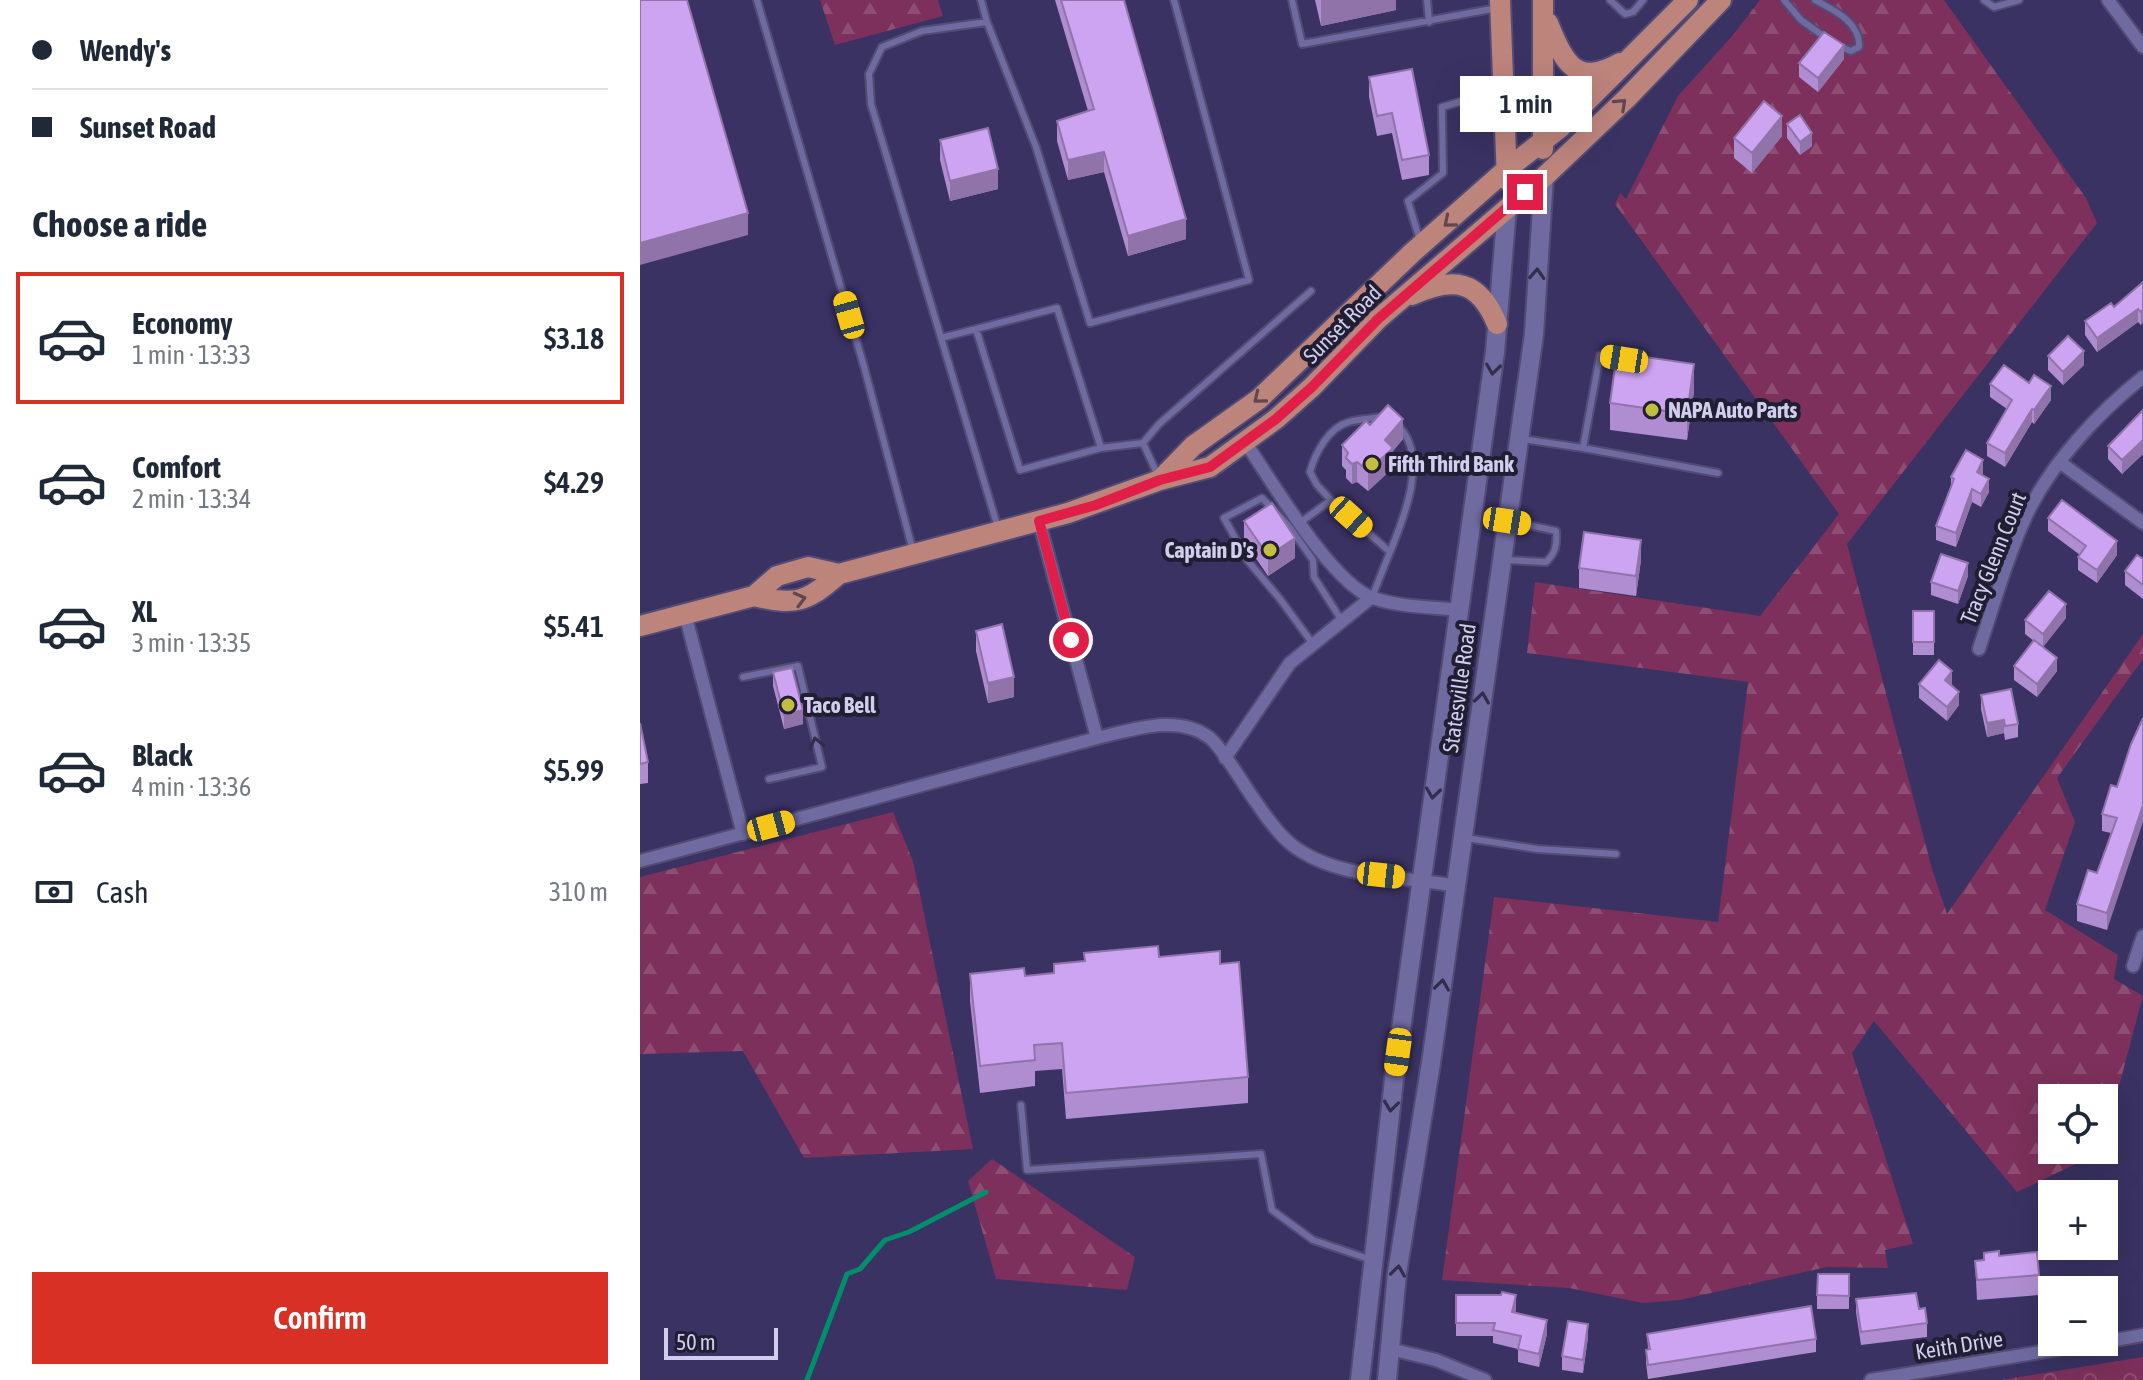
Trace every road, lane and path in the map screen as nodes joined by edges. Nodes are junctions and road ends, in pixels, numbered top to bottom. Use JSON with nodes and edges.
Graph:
{"nodes":[{"id":1,"x":757,"y":0,"type":"edge"},
{"id":2,"x":981,"y":0,"type":"edge"},
{"id":3,"x":1174,"y":0,"type":"edge"},
{"id":4,"x":1292,"y":0,"type":"edge"},
{"id":5,"x":1427,"y":0,"type":"edge"},
{"id":6,"x":1610,"y":0,"type":"edge"},
{"id":7,"x":1643,"y":0,"type":"edge"},
{"id":8,"x":1688,"y":0,"type":"edge"},
{"id":9,"x":1721,"y":0,"type":"edge"},
{"id":10,"x":1784,"y":0,"type":"edge"},
{"id":11,"x":1815,"y":0,"type":"edge"},
{"id":12,"x":1984,"y":0,"type":"edge"},
{"id":13,"x":2019,"y":0,"type":"edge"},
{"id":14,"x":2108,"y":0,"type":"edge"},
{"id":15,"x":1501,"y":4,"type":"edge"},
{"id":16,"x":1544,"y":7,"type":"edge"},
{"id":17,"x":987,"y":22,"type":"junction"},
{"id":18,"x":1429,"y":22,"type":"junction"},
{"id":19,"x":2143,"y":47,"type":"edge"},
{"id":20,"x":1631,"y":57,"type":"junction"},
{"id":21,"x":1504,"y":89,"type":"junction"},
{"id":22,"x":1543,"y":142,"type":"junction"},
{"id":23,"x":1507,"y":169,"type":"junction"},
{"id":24,"x":1544,"y":177,"type":"junction"},
{"id":25,"x":1507,"y":208,"type":"junction"},
{"id":26,"x":1421,"y":246,"type":"junction"},
{"id":27,"x":1311,"y":291,"type":"dead end"},
{"id":28,"x":1398,"y":302,"type":"junction"},
{"id":29,"x":1497,"y":324,"type":"junction"},
{"id":30,"x":976,"y":329,"type":"junction"},
{"id":31,"x":941,"y":338,"type":"junction"},
{"id":32,"x":1632,"y":360,"type":"edge"},
{"id":33,"x":2143,"y":377,"type":"edge"},
{"id":34,"x":1519,"y":438,"type":"junction"},
{"id":35,"x":1245,"y":442,"type":"junction"},
{"id":36,"x":1143,"y":443,"type":"junction"},
{"id":37,"x":1101,"y":448,"type":"junction"},
{"id":38,"x":1583,"y":448,"type":"junction"},
{"id":39,"x":2061,"y":463,"type":"junction"},
{"id":40,"x":1718,"y":473,"type":"dead end"},
{"id":41,"x":1160,"y":480,"type":"junction"},
{"id":42,"x":1331,"y":500,"type":"junction"},
{"id":43,"x":1039,"y":521,"type":"junction"},
{"id":44,"x":1507,"y":521,"type":"junction"},
{"id":45,"x":1301,"y":522,"type":"junction"},
{"id":46,"x":2143,"y":523,"type":"edge"},
{"id":47,"x":999,"y":532,"type":"junction"},
{"id":48,"x":1390,"y":552,"type":"junction"},
{"id":49,"x":913,"y":554,"type":"junction"},
{"id":50,"x":1501,"y":560,"type":"junction"},
{"id":51,"x":839,"y":574,"type":"junction"},
{"id":52,"x":754,"y":596,"type":"junction"},
{"id":53,"x":1372,"y":597,"type":"junction"},
{"id":54,"x":1458,"y":610,"type":"junction"},
{"id":55,"x":685,"y":614,"type":"junction"},
{"id":56,"x":1342,"y":621,"type":"junction"},
{"id":57,"x":640,"y":626,"type":"edge"},
{"id":58,"x":1313,"y":644,"type":"junction"},
{"id":59,"x":1979,"y":649,"type":"dead end"},
{"id":60,"x":743,"y":677,"type":"dead end"},
{"id":61,"x":1097,"y":738,"type":"junction"},
{"id":62,"x":1225,"y":758,"type":"junction"},
{"id":63,"x":769,"y":779,"type":"dead end"},
{"id":64,"x":743,"y":834,"type":"junction"},
{"id":65,"x":1463,"y":837,"type":"junction"},
{"id":66,"x":1616,"y":854,"type":"dead end"},
{"id":67,"x":640,"y":861,"type":"edge"},
{"id":68,"x":1421,"y":880,"type":"junction"},
{"id":69,"x":1456,"y":886,"type":"junction"},
{"id":70,"x":2143,"y":936,"type":"edge"},
{"id":71,"x":2133,"y":966,"type":"dead end"},
{"id":72,"x":1021,"y":1105,"type":"dead end"},
{"id":73,"x":1373,"y":1261,"type":"junction"},
{"id":74,"x":2143,"y":1335,"type":"edge"},
{"id":75,"x":2118,"y":1339,"type":"edge"},
{"id":76,"x":1390,"y":1349,"type":"junction"},
{"id":77,"x":2038,"y":1353,"type":"edge"},
{"id":78,"x":1360,"y":1380,"type":"edge"},
{"id":79,"x":1387,"y":1380,"type":"edge"},
{"id":80,"x":1485,"y":1380,"type":"edge"},
{"id":81,"x":1871,"y":1380,"type":"edge"}],
"edges":[{"from":1,"to":49,"type":"lane"},
{"from":2,"to":17,"type":"lane"},
{"from":3,"to":17,"type":"lane"},
{"from":4,"to":18,"type":"lane"},
{"from":5,"to":18,"type":"lane"},
{"from":6,"to":7,"type":"lane"},
{"from":8,"to":20,"type":"main road","name":"Sunset Road"},
{"from":24,"to":9,"type":"main road","name":"Sunset Road","one_way":true},
{"from":10,"to":11,"type":"lane"},
{"from":12,"to":13,"type":"lane"},
{"from":14,"to":19,"type":"street"},
{"from":15,"to":18,"type":"lane"},
{"from":15,"to":21,"type":"main road","name":"Statesville Road"},
{"from":16,"to":20,"type":"main road"},
{"from":16,"to":22,"type":"main road","name":"Statesville Road"},
{"from":17,"to":31,"type":"lane"},
{"from":20,"to":22,"type":"main road","name":"Sunset Road"},
{"from":21,"to":23,"type":"main road","name":"Statesville Road"},
{"from":21,"to":26,"type":"lane"},
{"from":22,"to":23,"type":"main road","name":"Sunset Road"},
{"from":22,"to":24,"type":"main road","name":"Statesville Road"},
{"from":23,"to":25,"type":"main road","name":"Statesville Road"},
{"from":23,"to":26,"type":"main road","name":"Sunset Road","one_way":true},
{"from":24,"to":25,"type":"main road","name":"Sunset Road"},
{"from":34,"to":24,"type":"main road","name":"Statesville Road","one_way":true},
{"from":25,"to":28,"type":"main road","name":"Sunset Road"},
{"from":25,"to":29,"type":"main road","name":"Statesville Road"},
{"from":26,"to":41,"type":"main road","name":"Sunset Road","one_way":true},
{"from":27,"to":36,"type":"lane"},
{"from":28,"to":29,"type":"main road"},
{"from":28,"to":35,"type":"main road","name":"Sunset Road"},
{"from":29,"to":54,"type":"main road","name":"Statesville Road","one_way":true},
{"from":30,"to":31,"type":"lane"},
{"from":30,"to":37,"type":"lane"},
{"from":30,"to":37,"type":"lane"},
{"from":31,"to":47,"type":"lane"},
{"from":32,"to":38,"type":"lane"},
{"from":33,"to":39,"type":"street","name":"Tracy Glenn Court"},
{"from":34,"to":38,"type":"lane"},
{"from":34,"to":44,"type":"main road","name":"Statesville Road"},
{"from":35,"to":41,"type":"main road","name":"Sunset Road"},
{"from":35,"to":45,"type":"street"},
{"from":36,"to":37,"type":"lane"},
{"from":36,"to":41,"type":"lane"},
{"from":38,"to":40,"type":"lane"},
{"from":39,"to":46,"type":"street"},
{"from":39,"to":59,"type":"street","name":"Tracy Glenn Court"},
{"from":41,"to":43,"type":"main road","name":"Sunset Road"},
{"from":42,"to":45,"type":"lane"},
{"from":42,"to":48,"type":"lane"},
{"from":42,"to":48,"type":"lane"},
{"from":43,"to":47,"type":"main road","name":"Sunset Road"},
{"from":43,"to":61,"type":"street"},
{"from":44,"to":50,"type":"main road","name":"Statesville Road"},
{"from":44,"to":50,"type":"lane"},
{"from":45,"to":53,"type":"street"},
{"from":47,"to":49,"type":"main road","name":"Sunset Road"},
{"from":48,"to":53,"type":"lane"},
{"from":49,"to":51,"type":"main road","name":"Sunset Road"},
{"from":65,"to":50,"type":"main road","name":"Statesville Road","one_way":true},
{"from":51,"to":52,"type":"main road","name":"Sunset Road"},
{"from":52,"to":51,"type":"main road","name":"Sunset Road","one_way":true},
{"from":52,"to":55,"type":"main road","name":"Sunset Road"},
{"from":53,"to":54,"type":"street"},
{"from":53,"to":56,"type":"street"},
{"from":54,"to":68,"type":"main road","name":"Statesville Road","one_way":true},
{"from":55,"to":57,"type":"main road","name":"Sunset Road"},
{"from":55,"to":64,"type":"street"},
{"from":56,"to":58,"type":"street"},
{"from":56,"to":58,"type":"lane"},
{"from":58,"to":62,"type":"street"},
{"from":63,"to":60,"type":"lane","one_way":true},
{"from":61,"to":62,"type":"street"},
{"from":61,"to":64,"type":"street"},
{"from":62,"to":68,"type":"street"},
{"from":64,"to":67,"type":"street"},
{"from":65,"to":66,"type":"lane"},
{"from":65,"to":69,"type":"main road","name":"Statesville Road"},
{"from":68,"to":69,"type":"street"},
{"from":68,"to":73,"type":"main road","name":"Statesville Road","one_way":true},
{"from":76,"to":69,"type":"main road","name":"Statesville Road","one_way":true},
{"from":70,"to":71,"type":"street"},
{"from":72,"to":73,"type":"lane"},
{"from":73,"to":78,"type":"main road","name":"Statesville Road"},
{"from":74,"to":75,"type":"street","name":"Keith Drive"},
{"from":76,"to":79,"type":"main road","name":"Statesville Road"},
{"from":76,"to":80,"type":"street"},
{"from":77,"to":81,"type":"street","name":"Keith Drive"}]}
